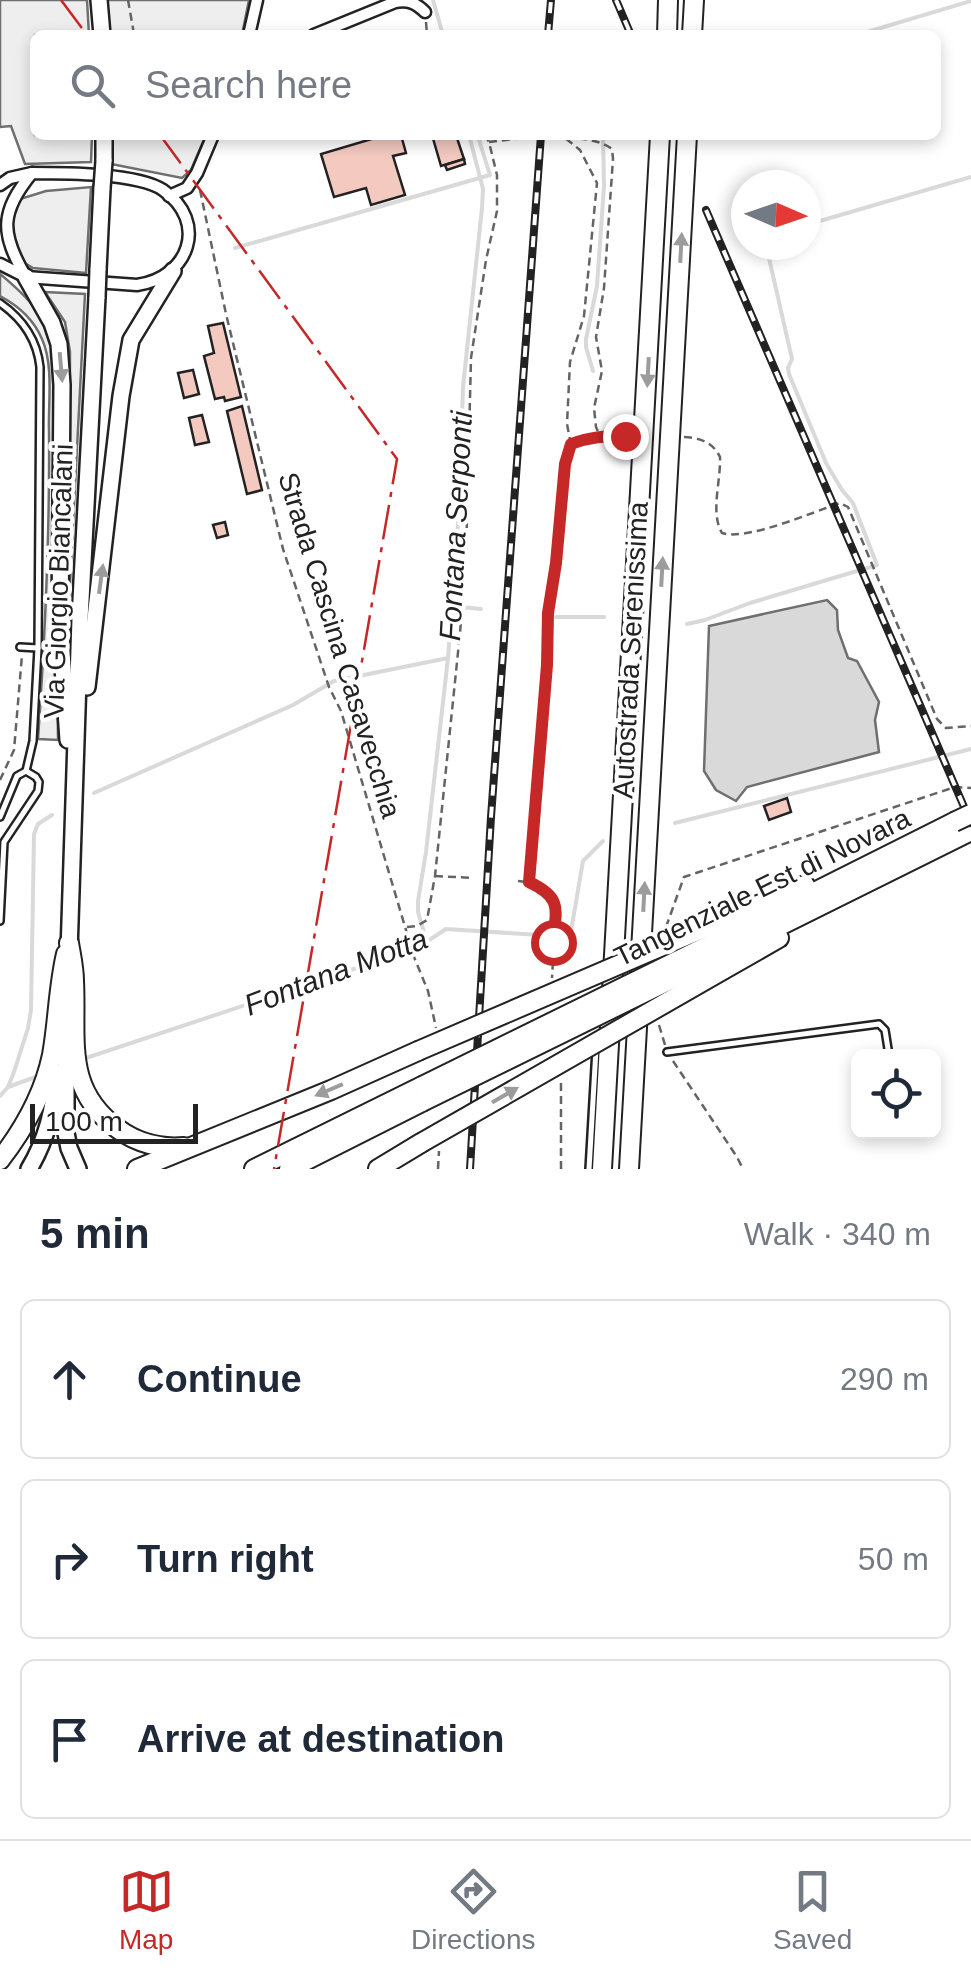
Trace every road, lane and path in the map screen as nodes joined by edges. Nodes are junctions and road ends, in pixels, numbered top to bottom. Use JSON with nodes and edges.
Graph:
{"nodes":[{"id":1,"x":99,"y":0,"type":"edge"},
{"id":2,"x":128,"y":0,"type":"edge"},
{"id":3,"x":256,"y":0,"type":"edge"},
{"id":4,"x":668,"y":0,"type":"edge"},
{"id":5,"x":694,"y":0,"type":"edge"},
{"id":6,"x":425,"y":12,"type":"dead end"},
{"id":7,"x":102,"y":30,"type":"edge"},
{"id":8,"x":133,"y":30,"type":"edge"},
{"id":9,"x":249,"y":30,"type":"edge"},
{"id":10,"x":326,"y":30,"type":"edge"},
{"id":11,"x":666,"y":30,"type":"edge"},
{"id":12,"x":692,"y":30,"type":"edge"},
{"id":13,"x":104,"y":140,"type":"edge"},
{"id":14,"x":210,"y":140,"type":"edge"},
{"id":15,"x":488,"y":140,"type":"edge"},
{"id":16,"x":568,"y":140,"type":"edge"},
{"id":17,"x":584,"y":140,"type":"edge"},
{"id":18,"x":660,"y":140,"type":"edge"},
{"id":19,"x":688,"y":140,"type":"edge"},
{"id":20,"x":32,"y":173,"type":"junction"},
{"id":21,"x":197,"y":173,"type":"junction"},
{"id":22,"x":0,"y":184,"type":"edge"},
{"id":23,"x":169,"y":196,"type":"junction"},
{"id":24,"x":0,"y":264,"type":"edge"},
{"id":25,"x":173,"y":270,"type":"junction"},
{"id":26,"x":26,"y":277,"type":"junction"},
{"id":27,"x":0,"y":303,"type":"edge"},
{"id":28,"x":600,"y":436,"type":"junction"},
{"id":29,"x":625,"y":436,"type":"dead end"},
{"id":30,"x":684,"y":437,"type":"dead end"},
{"id":31,"x":571,"y":444,"type":"junction"},
{"id":32,"x":21,"y":647,"type":"joint"},
{"id":33,"x":38,"y":648,"type":"junction"},
{"id":34,"x":971,"y":726,"type":"edge"},
{"id":35,"x":26,"y":772,"type":"junction"},
{"id":36,"x":0,"y":780,"type":"edge"},
{"id":37,"x":74,"y":815,"type":"junction"},
{"id":38,"x":0,"y":817,"type":"edge"},
{"id":39,"x":964,"y":826,"type":"edge"},
{"id":40,"x":895,"y":861,"type":"junction"},
{"id":41,"x":435,"y":876,"type":"junction"},
{"id":42,"x":473,"y":878,"type":"dead end"},
{"id":43,"x":518,"y":881,"type":"dead end"},
{"id":44,"x":529,"y":882,"type":"junction"},
{"id":45,"x":618,"y":888,"type":"junction"},
{"id":46,"x":0,"y":921,"type":"edge"},
{"id":47,"x":406,"y":928,"type":"junction"},
{"id":48,"x":69,"y":942,"type":"junction"},
{"id":49,"x":553,"y":942,"type":"dead end"},
{"id":50,"x":713,"y":950,"type":"junction"},
{"id":51,"x":413,"y":954,"type":"dead end"},
{"id":52,"x":598,"y":1020,"type":"dead end"},
{"id":53,"x":596,"y":1040,"type":"dead end"},
{"id":54,"x":888,"y":1049,"type":"dead end"},
{"id":55,"x":667,"y":1052,"type":"dead end"},
{"id":56,"x":635,"y":1066,"type":"junction"},
{"id":57,"x":61,"y":1068,"type":"junction"},
{"id":58,"x":561,"y":1078,"type":"dead end"},
{"id":59,"x":422,"y":1094,"type":"junction"},
{"id":60,"x":204,"y":1143,"type":"junction"},
{"id":61,"x":638,"y":1150,"type":"dead end"},
{"id":62,"x":0,"y":1160,"type":"edge"},
{"id":63,"x":29,"y":1169,"type":"edge"},
{"id":64,"x":78,"y":1169,"type":"edge"},
{"id":65,"x":137,"y":1169,"type":"edge"},
{"id":66,"x":254,"y":1169,"type":"edge"},
{"id":67,"x":289,"y":1169,"type":"edge"},
{"id":68,"x":378,"y":1169,"type":"edge"},
{"id":69,"x":560,"y":1169,"type":"edge"},
{"id":70,"x":589,"y":1169,"type":"edge"},
{"id":71,"x":602,"y":1169,"type":"edge"},
{"id":72,"x":629,"y":1169,"type":"edge"}],
"edges":[{"from":1,"to":7,"type":"main road"},
{"from":2,"to":8,"type":"path"},
{"from":3,"to":9,"type":"street"},
{"from":4,"to":11,"type":"highway"},
{"from":5,"to":12,"type":"highway"},
{"from":6,"to":10,"type":"street"},
{"from":13,"to":37,"type":"main road","name":"Via Giorgio Biancalani","bridge":true},
{"from":14,"to":21,"type":"street"},
{"from":15,"to":41,"type":"path"},
{"from":16,"to":31,"type":"path"},
{"from":17,"to":28,"type":"path"},
{"from":18,"to":45,"type":"highway","name":"Autostrada Serenissima","one_way":true},
{"from":56,"to":19,"type":"highway","name":"Autostrada Serenissima","one_way":true},
{"from":20,"to":22,"type":"street"},
{"from":20,"to":23,"type":"street"},
{"from":20,"to":26,"type":"street"},
{"from":21,"to":23,"type":"street"},
{"from":21,"to":47,"type":"path","name":"Strada Cascina Casavecchia"},
{"from":23,"to":25,"type":"street"},
{"from":24,"to":26,"type":"street"},
{"from":25,"to":26,"type":"street"},
{"from":37,"to":25,"type":"main road","one_way":true},
{"from":26,"to":37,"type":"main road","one_way":true},
{"from":27,"to":33,"type":"lane"},
{"from":28,"to":29,"type":"path"},
{"from":28,"to":31,"type":"path"},
{"from":30,"to":34,"type":"path"},
{"from":31,"to":44,"type":"path"},
{"from":32,"to":33,"type":"lane"},
{"from":32,"to":36,"type":"path"},
{"from":33,"to":35,"type":"lane"},
{"from":35,"to":38,"type":"lane"},
{"from":35,"to":46,"type":"lane"},
{"from":37,"to":48,"type":"main road","name":"Via Giorgio Biancalani"},
{"from":39,"to":40,"type":"highway","name":"Tangenziale Est di Novara"},
{"from":40,"to":50,"type":"highway","name":"Tangenziale Est di Novara"},
{"from":40,"to":50,"type":"highway"},
{"from":41,"to":42,"type":"path"},
{"from":41,"to":47,"type":"path"},
{"from":43,"to":44,"type":"path"},
{"from":44,"to":49,"type":"path"},
{"from":45,"to":52,"type":"lane"},
{"from":45,"to":71,"type":"highway","name":"Autostrada Serenissima"},
{"from":47,"to":51,"type":"path","name":"Strada Cascina Casavecchia"},
{"from":48,"to":57,"type":"main road","name":"Via Giorgio Biancalani"},
{"from":48,"to":57,"type":"highway"},
{"from":48,"to":57,"type":"highway"},
{"from":50,"to":59,"type":"highway","name":"Tangenziale Est di Novara","bridge":true},
{"from":50,"to":60,"type":"highway","one_way":true,"bridge":true},
{"from":68,"to":50,"type":"highway","one_way":true,"bridge":true},
{"from":53,"to":70,"type":"lane"},
{"from":54,"to":55,"type":"lane"},
{"from":56,"to":61,"type":"lane"},
{"from":56,"to":72,"type":"highway","name":"Autostrada Serenissima"},
{"from":57,"to":60,"type":"highway"},
{"from":57,"to":62,"type":"highway"},
{"from":57,"to":63,"type":"main road","name":"Via Giorgio Biancalani"},
{"from":57,"to":64,"type":"main road","name":"Via Giorgio Biancalani"},
{"from":58,"to":69,"type":"path"},
{"from":59,"to":66,"type":"highway","name":"Tangenziale Est di Novara"},
{"from":59,"to":67,"type":"highway","name":"Tangenziale Est di Novara"},
{"from":60,"to":65,"type":"highway"}]}
